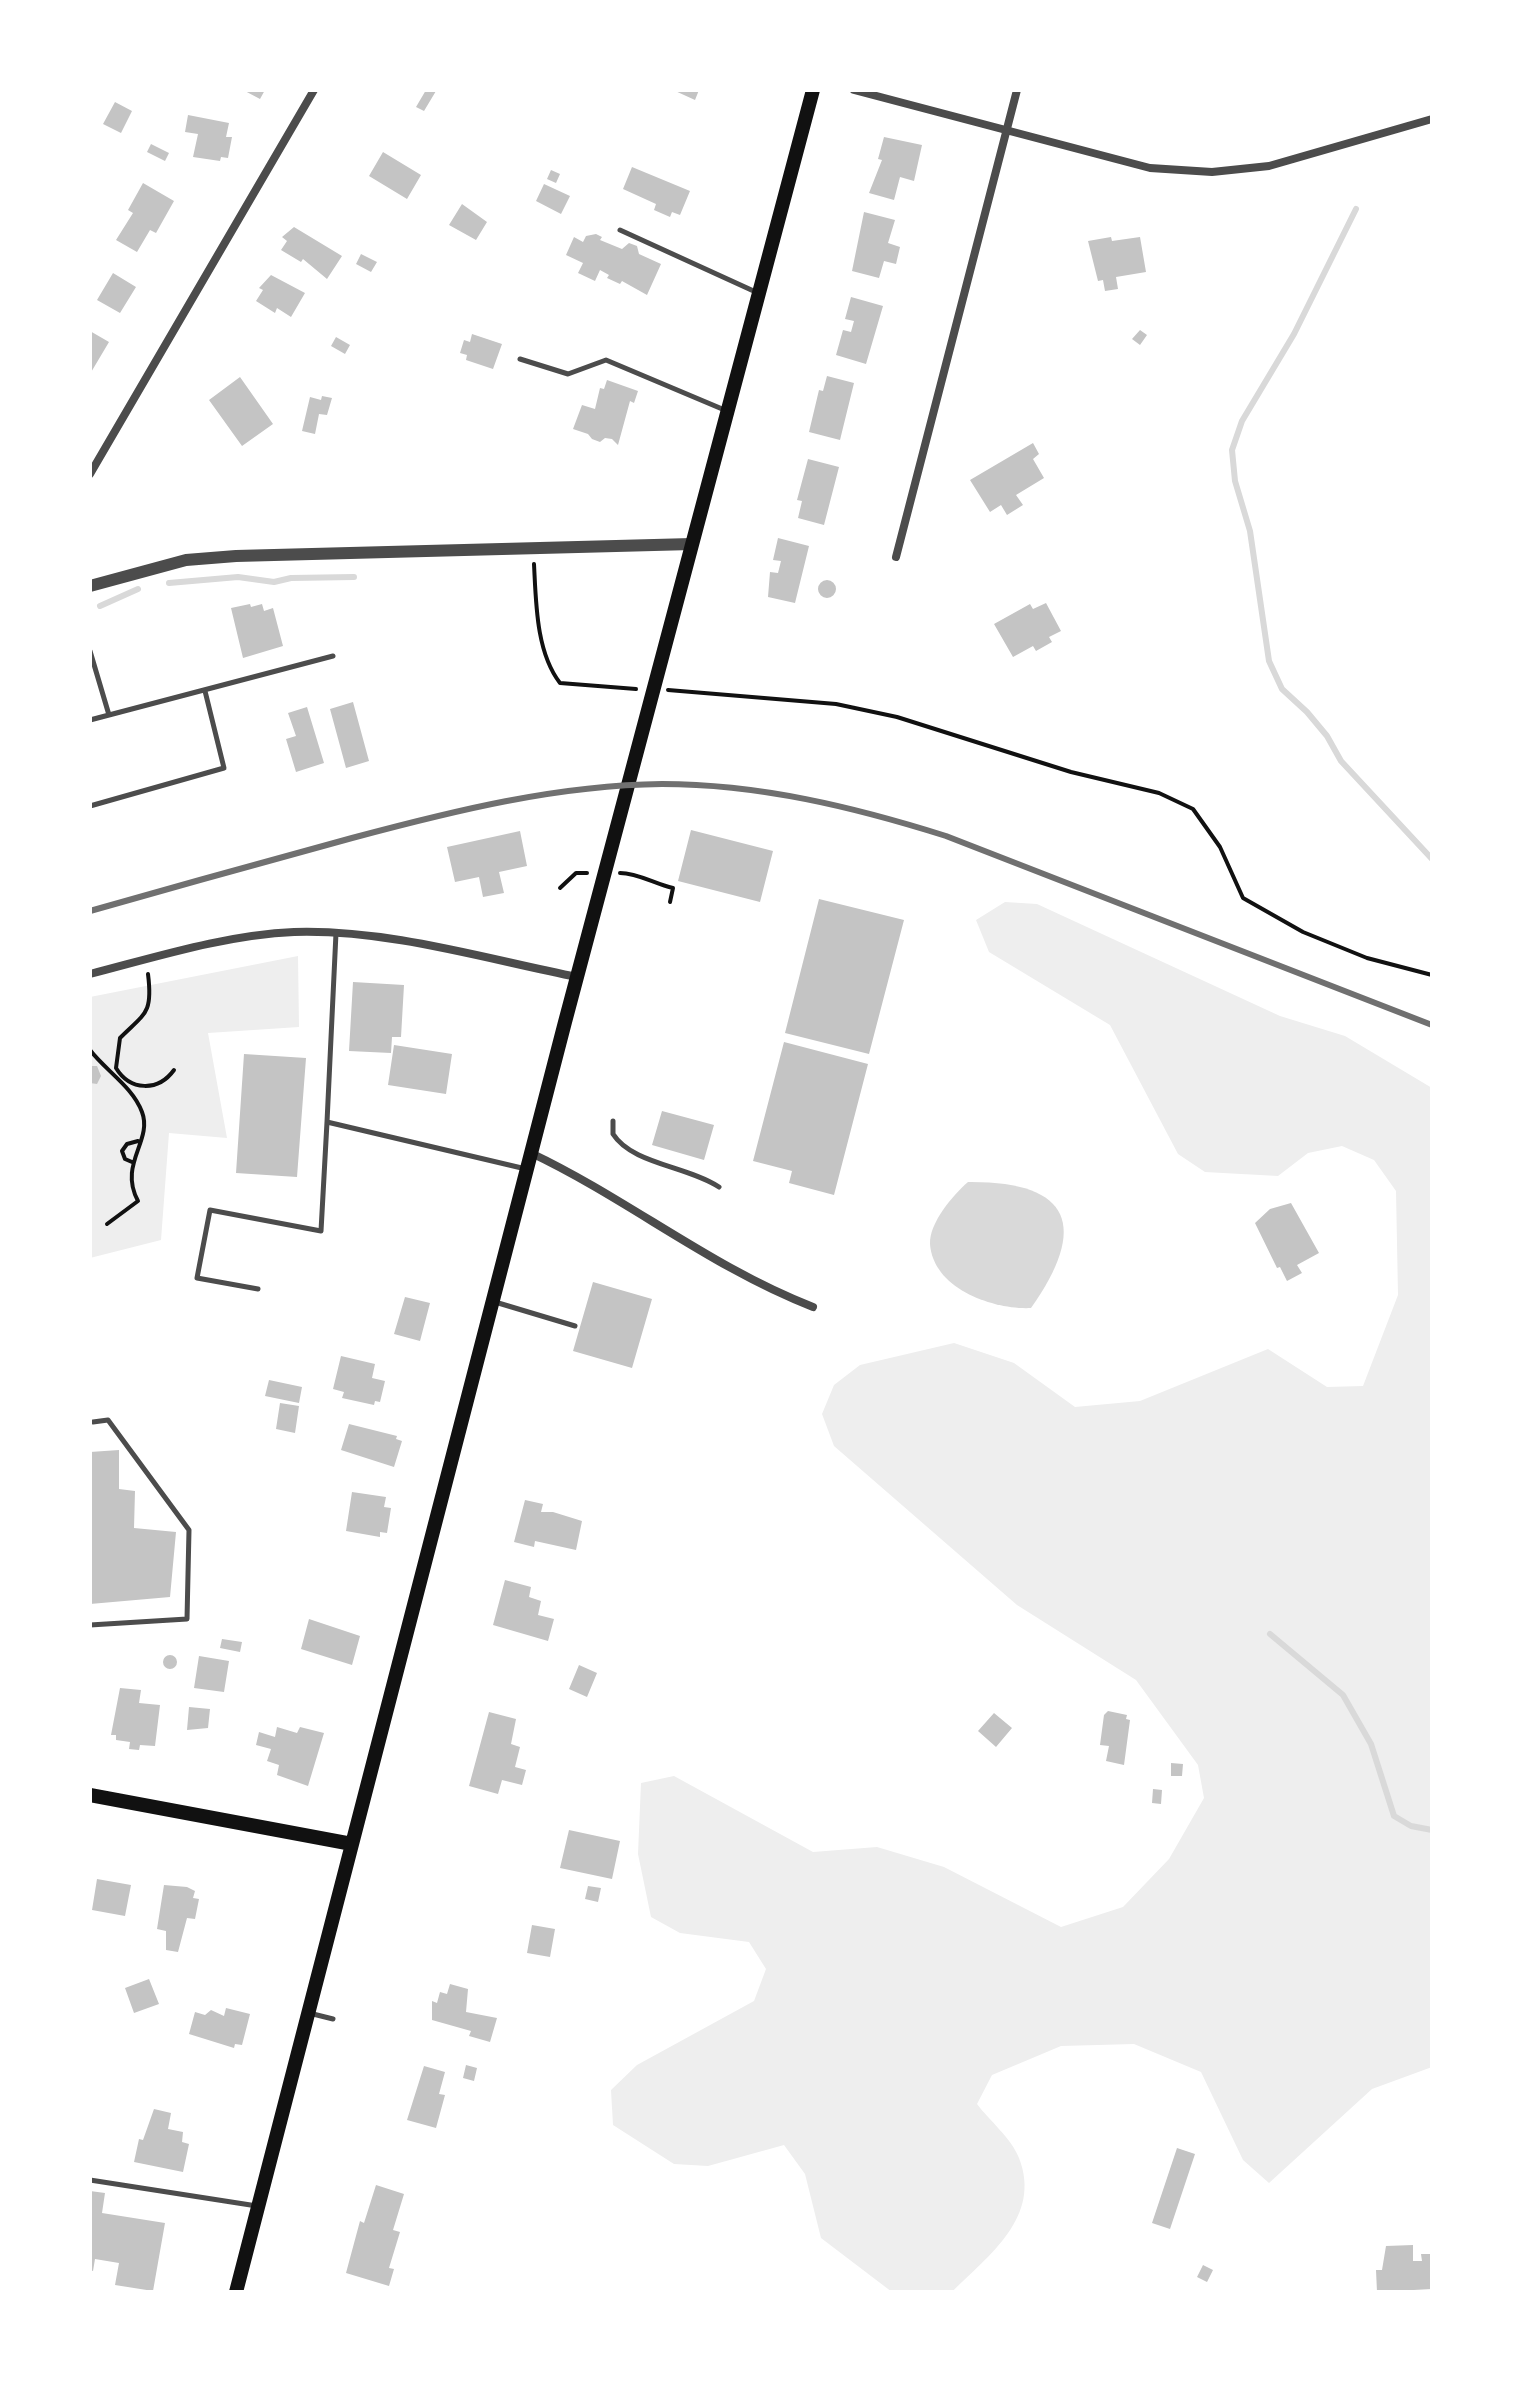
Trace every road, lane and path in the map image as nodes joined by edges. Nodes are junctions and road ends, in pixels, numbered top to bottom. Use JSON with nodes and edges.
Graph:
{"nodes":[{"id":1,"x":314,"y":90,"type":"edge"},
{"id":2,"x":813,"y":90,"type":"edge"},
{"id":3,"x":854,"y":90,"type":"edge"},
{"id":4,"x":1017,"y":90,"type":"edge"},
{"id":5,"x":1432,"y":119,"type":"edge"},
{"id":6,"x":1006,"y":131,"type":"junction"},
{"id":7,"x":620,"y":230,"type":"dead end"},
{"id":8,"x":759,"y":293,"type":"junction"},
{"id":9,"x":520,"y":359,"type":"dead end"},
{"id":10,"x":727,"y":412,"type":"junction"},
{"id":11,"x":90,"y":474,"type":"edge"},
{"id":12,"x":692,"y":544,"type":"junction"},
{"id":13,"x":896,"y":557,"type":"dead end"},
{"id":14,"x":535,"y":580,"type":"dead end"},
{"id":15,"x":90,"y":586,"type":"edge"},
{"id":16,"x":90,"y":651,"type":"edge"},
{"id":17,"x":333,"y":656,"type":"dead end"},
{"id":18,"x":647,"y":689,"type":"dead end"},
{"id":19,"x":663,"y":690,"type":"dead end"},
{"id":20,"x":205,"y":691,"type":"junction"},
{"id":21,"x":109,"y":715,"type":"junction"},
{"id":22,"x":90,"y":720,"type":"edge"},
{"id":23,"x":90,"y":806,"type":"edge"},
{"id":24,"x":336,"y":933,"type":"junction"},
{"id":25,"x":147,"y":960,"type":"junction"},
{"id":26,"x":90,"y":974,"type":"edge"},
{"id":27,"x":1432,"y":975,"type":"edge"},
{"id":28,"x":577,"y":977,"type":"junction"},
{"id":29,"x":90,"y":1050,"type":"edge"},
{"id":30,"x":174,"y":1070,"type":"dead end"},
{"id":31,"x":119,"y":1079,"type":"junction"},
{"id":32,"x":613,"y":1121,"type":"dead end"},
{"id":33,"x":327,"y":1122,"type":"junction"},
{"id":34,"x":138,"y":1141,"type":"junction"},
{"id":35,"x":531,"y":1153,"type":"junction"},
{"id":36,"x":132,"y":1162,"type":"junction"},
{"id":37,"x":527,"y":1169,"type":"junction"},
{"id":38,"x":719,"y":1187,"type":"dead end"},
{"id":39,"x":107,"y":1224,"type":"dead end"},
{"id":40,"x":258,"y":1289,"type":"dead end"},
{"id":41,"x":492,"y":1302,"type":"junction"},
{"id":42,"x":813,"y":1307,"type":"dead end"},
{"id":43,"x":575,"y":1326,"type":"dead end"},
{"id":44,"x":93,"y":1422,"type":"dead end"},
{"id":45,"x":90,"y":1625,"type":"edge"},
{"id":46,"x":90,"y":1795,"type":"edge"},
{"id":47,"x":352,"y":1844,"type":"junction"},
{"id":48,"x":308,"y":2012,"type":"junction"},
{"id":49,"x":333,"y":2019,"type":"dead end"},
{"id":50,"x":90,"y":2180,"type":"edge"},
{"id":51,"x":258,"y":2206,"type":"junction"},
{"id":52,"x":236,"y":2292,"type":"edge"}],
"edges":[{"from":1,"to":11,"type":"street"},
{"from":2,"to":8,"type":"main road"},
{"from":3,"to":6,"type":"street"},
{"from":4,"to":6,"type":"street"},
{"from":5,"to":6,"type":"street"},
{"from":6,"to":13,"type":"street"},
{"from":7,"to":8,"type":"lane"},
{"from":8,"to":10,"type":"main road"},
{"from":9,"to":10,"type":"lane"},
{"from":10,"to":12,"type":"main road"},
{"from":12,"to":15,"type":"street"},
{"from":12,"to":28,"type":"main road"},
{"from":14,"to":18,"type":"path"},
{"from":16,"to":21,"type":"lane"},
{"from":17,"to":20,"type":"lane"},
{"from":19,"to":27,"type":"path"},
{"from":20,"to":21,"type":"lane"},
{"from":20,"to":23,"type":"lane"},
{"from":21,"to":22,"type":"lane"},
{"from":24,"to":25,"type":"street"},
{"from":24,"to":28,"type":"street"},
{"from":24,"to":33,"type":"lane"},
{"from":25,"to":26,"type":"street"},
{"from":25,"to":31,"type":"path"},
{"from":28,"to":35,"type":"main road"},
{"from":29,"to":31,"type":"path"},
{"from":30,"to":31,"type":"path"},
{"from":31,"to":34,"type":"path"},
{"from":32,"to":38,"type":"lane"},
{"from":33,"to":37,"type":"lane"},
{"from":33,"to":40,"type":"lane"},
{"from":34,"to":36,"type":"path"},
{"from":34,"to":36,"type":"path"},
{"from":35,"to":37,"type":"main road"},
{"from":35,"to":42,"type":"street"},
{"from":36,"to":39,"type":"path"},
{"from":37,"to":41,"type":"main road"},
{"from":41,"to":43,"type":"lane"},
{"from":41,"to":47,"type":"main road"},
{"from":44,"to":45,"type":"lane"},
{"from":46,"to":47,"type":"main road"},
{"from":47,"to":48,"type":"main road"},
{"from":48,"to":49,"type":"lane"},
{"from":48,"to":51,"type":"main road"},
{"from":50,"to":51,"type":"lane"},
{"from":51,"to":52,"type":"main road"}]}
